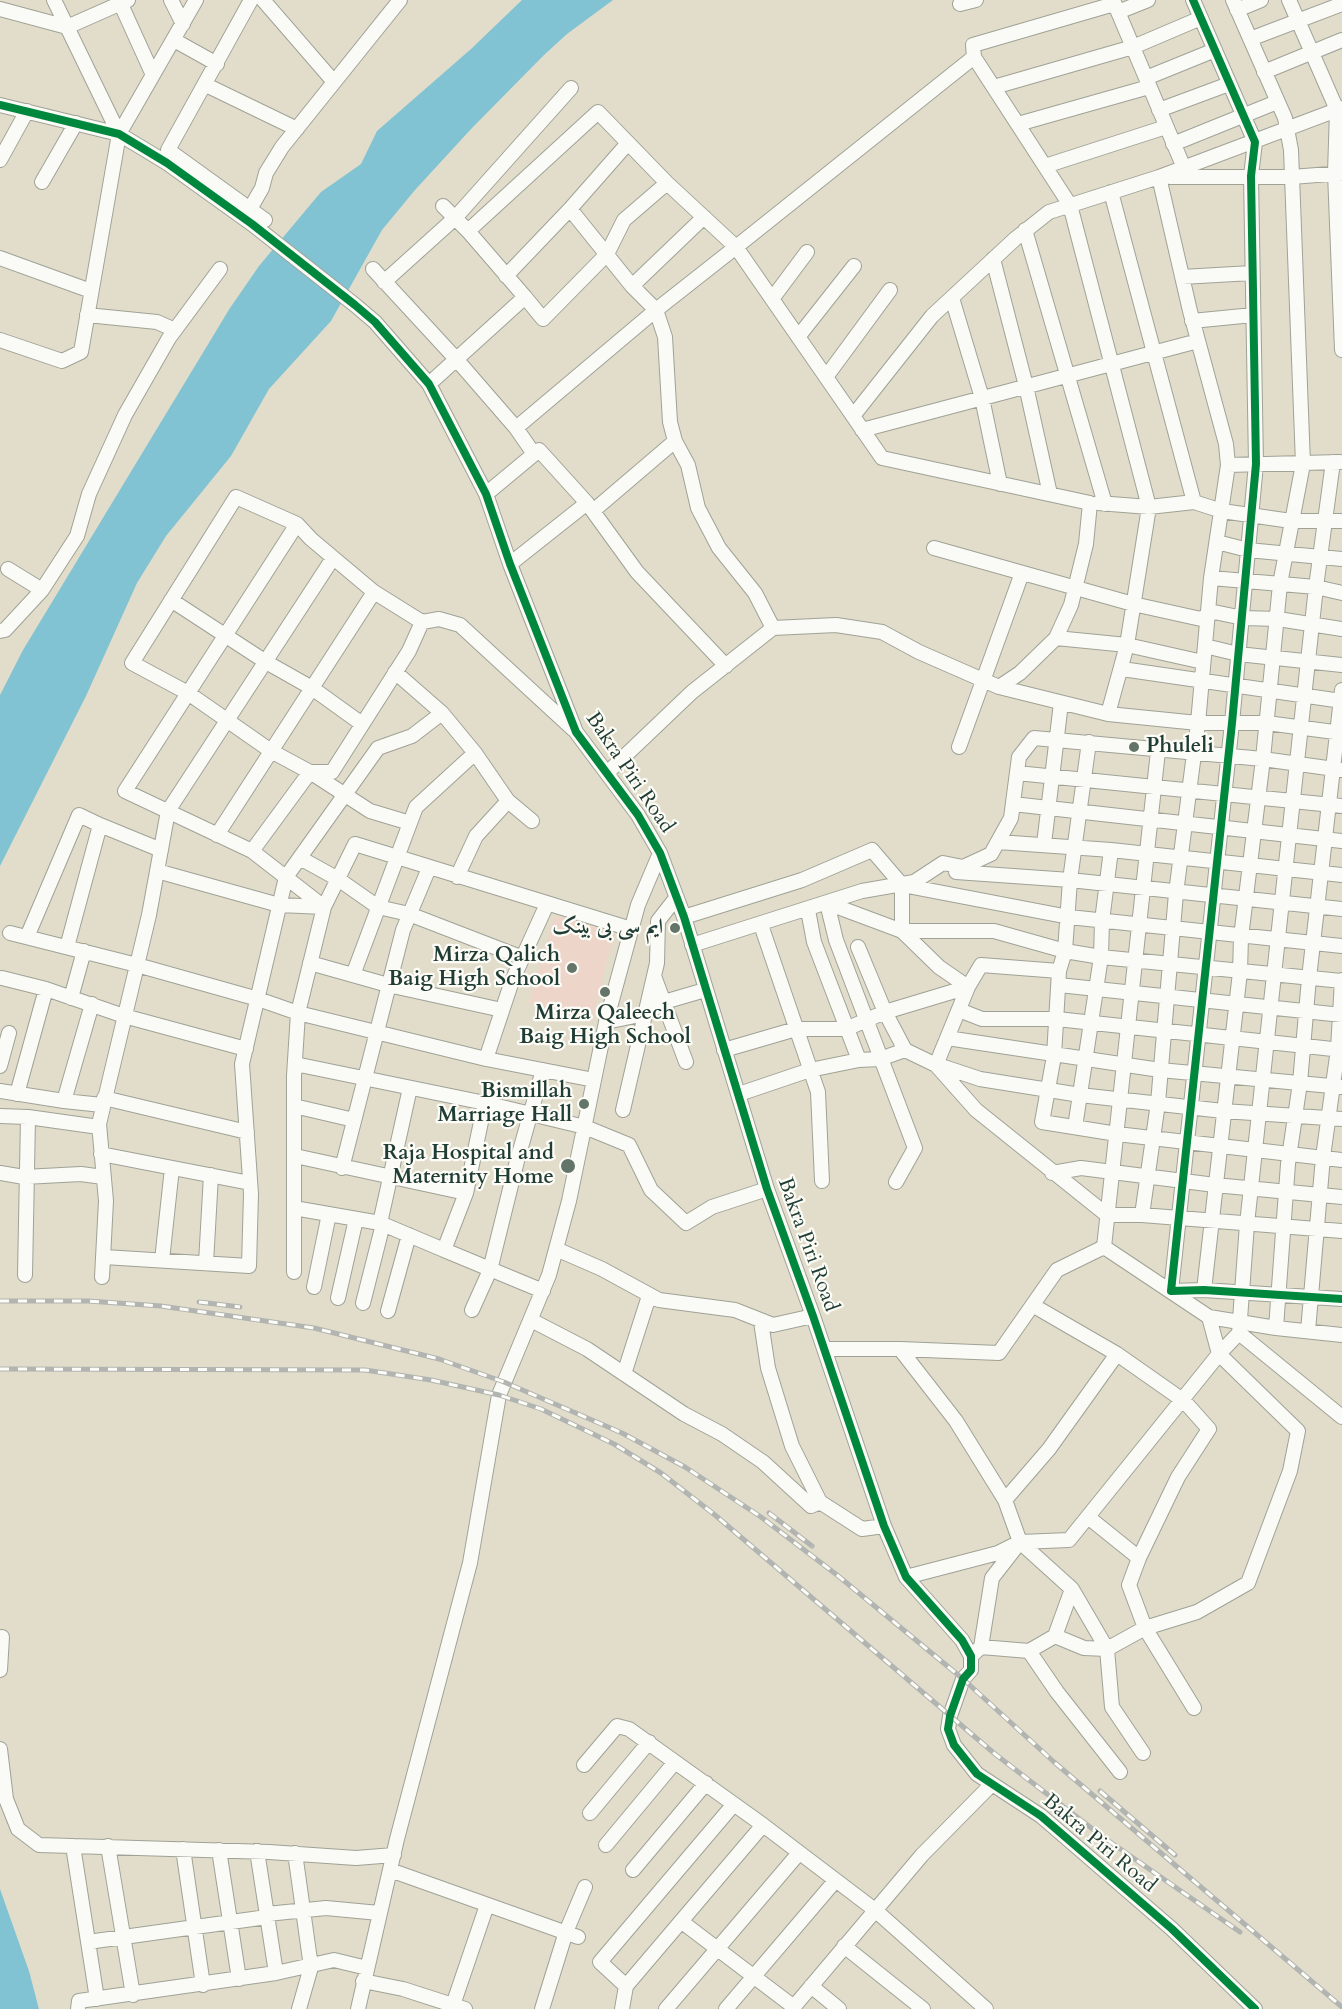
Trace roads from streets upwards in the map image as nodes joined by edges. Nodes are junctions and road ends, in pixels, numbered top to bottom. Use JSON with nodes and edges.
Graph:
{"nodes":[{"id":1,"x":54,"y":0,"type":"edge"},
{"id":2,"x":171,"y":0,"type":"edge"},
{"id":3,"x":196,"y":0,"type":"edge"},
{"id":4,"x":251,"y":0,"type":"edge"},
{"id":5,"x":263,"y":0,"type":"edge"},
{"id":6,"x":400,"y":0,"type":"edge"},
{"id":7,"x":975,"y":0,"type":"edge"},
{"id":8,"x":1148,"y":0,"type":"edge"},
{"id":9,"x":1193,"y":0,"type":"edge"},
{"id":10,"x":1261,"y":0,"type":"edge"},
{"id":11,"x":1289,"y":0,"type":"edge"},
{"id":12,"x":123,"y":1,"type":"edge"},
{"id":13,"x":1341,"y":3,"type":"edge"},
{"id":14,"x":960,"y":4,"type":"dead end"},
{"id":15,"x":1115,"y":5,"type":"edge"},
{"id":16,"x":1235,"y":5,"type":"edge"},
{"id":17,"x":0,"y":9,"type":"edge"},
{"id":18,"x":1201,"y":18,"type":"junction"},
{"id":19,"x":1298,"y":21,"type":"junction"},
{"id":20,"x":183,"y":24,"type":"junction"},
{"id":21,"x":67,"y":27,"type":"junction"},
{"id":22,"x":1250,"y":39,"type":"junction"},
{"id":23,"x":174,"y":40,"type":"junction"},
{"id":24,"x":1342,"y":40,"type":"edge"},
{"id":25,"x":1132,"y":47,"type":"junction"},
{"id":26,"x":1215,"y":50,"type":"junction"},
{"id":27,"x":1311,"y":52,"type":"junction"},
{"id":28,"x":974,"y":57,"type":"junction"},
{"id":29,"x":217,"y":64,"type":"junction"},
{"id":30,"x":1264,"y":72,"type":"junction"},
{"id":31,"x":153,"y":75,"type":"junction"},
{"id":32,"x":334,"y":82,"type":"junction"},
{"id":33,"x":1147,"y":82,"type":"junction"},
{"id":34,"x":1229,"y":84,"type":"junction"},
{"id":35,"x":206,"y":85,"type":"junction"},
{"id":36,"x":994,"y":87,"type":"junction"},
{"id":37,"x":571,"y":88,"type":"dead end"},
{"id":38,"x":1277,"y":102,"type":"junction"},
{"id":39,"x":0,"y":105,"type":"edge"},
{"id":40,"x":1340,"y":109,"type":"edge"},
{"id":41,"x":1159,"y":110,"type":"junction"},
{"id":42,"x":27,"y":111,"type":"junction"},
{"id":43,"x":1243,"y":116,"type":"junction"},
{"id":44,"x":75,"y":123,"type":"junction"},
{"id":45,"x":1018,"y":124,"type":"junction"},
{"id":46,"x":1166,"y":127,"type":"junction"},
{"id":47,"x":297,"y":129,"type":"junction"},
{"id":48,"x":1287,"y":129,"type":"junction"},
{"id":49,"x":119,"y":134,"type":"junction"},
{"id":50,"x":1255,"y":142,"type":"junction"},
{"id":51,"x":4,"y":143,"type":"edge"},
{"id":52,"x":628,"y":143,"type":"junction"},
{"id":53,"x":1173,"y":144,"type":"junction"},
{"id":54,"x":0,"y":160,"type":"edge"},
{"id":55,"x":1045,"y":166,"type":"junction"},
{"id":56,"x":1184,"y":168,"type":"junction"},
{"id":57,"x":1339,"y":173,"type":"edge"},
{"id":58,"x":1251,"y":176,"type":"junction"},
{"id":59,"x":1159,"y":177,"type":"junction"},
{"id":60,"x":1292,"y":177,"type":"junction"},
{"id":61,"x":42,"y":182,"type":"dead end"},
{"id":62,"x":668,"y":183,"type":"junction"},
{"id":63,"x":1111,"y":192,"type":"junction"},
{"id":64,"x":1070,"y":205,"type":"junction"},
{"id":65,"x":443,"y":206,"type":"dead end"},
{"id":66,"x":250,"y":209,"type":"junction"},
{"id":67,"x":570,"y":209,"type":"junction"},
{"id":68,"x":704,"y":217,"type":"junction"},
{"id":69,"x":455,"y":218,"type":"junction"},
{"id":70,"x":265,"y":220,"type":"dead end"},
{"id":71,"x":1025,"y":230,"type":"junction"},
{"id":72,"x":468,"y":231,"type":"junction"},
{"id":73,"x":736,"y":247,"type":"junction"},
{"id":74,"x":807,"y":252,"type":"dead end"},
{"id":75,"x":607,"y":254,"type":"junction"},
{"id":76,"x":0,"y":258,"type":"edge"},
{"id":77,"x":993,"y":259,"type":"junction"},
{"id":78,"x":854,"y":266,"type":"dead end"},
{"id":79,"x":220,"y":269,"type":"dead end"},
{"id":80,"x":373,"y":270,"type":"dead end"},
{"id":81,"x":1252,"y":273,"type":"junction"},
{"id":82,"x":506,"y":276,"type":"junction"},
{"id":83,"x":1182,"y":277,"type":"junction"},
{"id":84,"x":384,"y":282,"type":"junction"},
{"id":85,"x":632,"y":286,"type":"junction"},
{"id":86,"x":890,"y":290,"type":"dead end"},
{"id":87,"x":91,"y":291,"type":"junction"},
{"id":88,"x":525,"y":297,"type":"junction"},
{"id":89,"x":952,"y":298,"type":"junction"},
{"id":90,"x":772,"y":299,"type":"junction"},
{"id":91,"x":656,"y":310,"type":"junction"},
{"id":92,"x":87,"y":315,"type":"junction"},
{"id":93,"x":1252,"y":315,"type":"junction"},
{"id":94,"x":1192,"y":321,"type":"junction"},
{"id":95,"x":174,"y":330,"type":"junction"},
{"id":96,"x":798,"y":337,"type":"junction"},
{"id":97,"x":0,"y":340,"type":"edge"},
{"id":98,"x":1197,"y":341,"type":"junction"},
{"id":99,"x":1342,"y":350,"type":"edge"},
{"id":100,"x":1153,"y":352,"type":"junction"},
{"id":101,"x":457,"y":360,"type":"junction"},
{"id":102,"x":1111,"y":364,"type":"junction"},
{"id":103,"x":1069,"y":375,"type":"junction"},
{"id":104,"x":826,"y":377,"type":"junction"},
{"id":105,"x":429,"y":384,"type":"junction"},
{"id":106,"x":1026,"y":386,"type":"junction"},
{"id":107,"x":982,"y":398,"type":"junction"},
{"id":108,"x":853,"y":416,"type":"junction"},
{"id":109,"x":516,"y":428,"type":"junction"},
{"id":110,"x":862,"y":430,"type":"junction"},
{"id":111,"x":675,"y":441,"type":"junction"},
{"id":112,"x":534,"y":454,"type":"junction"},
{"id":113,"x":1338,"y":462,"type":"edge"},
{"id":114,"x":1256,"y":464,"type":"junction"},
{"id":115,"x":1303,"y":464,"type":"junction"},
{"id":116,"x":1228,"y":465,"type":"junction"},
{"id":117,"x":1000,"y":484,"type":"junction"},
{"id":118,"x":486,"y":494,"type":"junction"},
{"id":119,"x":1050,"y":494,"type":"junction"},
{"id":120,"x":1194,"y":502,"type":"junction"},
{"id":121,"x":1090,"y":503,"type":"junction"},
{"id":122,"x":1105,"y":504,"type":"junction"},
{"id":123,"x":590,"y":507,"type":"junction"},
{"id":124,"x":1149,"y":507,"type":"junction"},
{"id":125,"x":1222,"y":511,"type":"junction"},
{"id":126,"x":1253,"y":514,"type":"junction"},
{"id":127,"x":1291,"y":521,"type":"junction"},
{"id":128,"x":1324,"y":521,"type":"junction"},
{"id":129,"x":1342,"y":521,"type":"edge"},
{"id":130,"x":297,"y":524,"type":"junction"},
{"id":131,"x":1217,"y":542,"type":"junction"},
{"id":132,"x":934,"y":548,"type":"dead end"},
{"id":133,"x":1248,"y":550,"type":"junction"},
{"id":134,"x":1285,"y":553,"type":"junction"},
{"id":135,"x":1320,"y":556,"type":"junction"},
{"id":136,"x":333,"y":558,"type":"junction"},
{"id":137,"x":1342,"y":560,"type":"edge"},
{"id":138,"x":510,"y":564,"type":"junction"},
{"id":139,"x":8,"y":569,"type":"dead end"},
{"id":140,"x":1022,"y":573,"type":"junction"},
{"id":141,"x":1211,"y":578,"type":"junction"},
{"id":142,"x":1247,"y":581,"type":"junction"},
{"id":143,"x":1280,"y":584,"type":"junction"},
{"id":144,"x":1316,"y":587,"type":"junction"},
{"id":145,"x":1075,"y":588,"type":"junction"},
{"id":146,"x":42,"y":590,"type":"junction"},
{"id":147,"x":374,"y":592,"type":"junction"},
{"id":148,"x":1342,"y":593,"type":"edge"},
{"id":149,"x":171,"y":600,"type":"junction"},
{"id":150,"x":1133,"y":604,"type":"junction"},
{"id":151,"x":1208,"y":616,"type":"junction"},
{"id":152,"x":1243,"y":618,"type":"junction"},
{"id":153,"x":1278,"y":619,"type":"junction"},
{"id":154,"x":422,"y":622,"type":"junction"},
{"id":155,"x":1312,"y":623,"type":"junction"},
{"id":156,"x":773,"y":628,"type":"junction"},
{"id":157,"x":1342,"y":629,"type":"edge"},
{"id":158,"x":0,"y":631,"type":"edge"},
{"id":159,"x":225,"y":634,"type":"junction"},
{"id":160,"x":1056,"y":638,"type":"junction"},
{"id":161,"x":1127,"y":645,"type":"junction"},
{"id":162,"x":1204,"y":646,"type":"junction"},
{"id":163,"x":1238,"y":654,"type":"junction"},
{"id":164,"x":1274,"y":657,"type":"junction"},
{"id":165,"x":1310,"y":660,"type":"junction"},
{"id":166,"x":266,"y":662,"type":"junction"},
{"id":167,"x":1203,"y":662,"type":"junction"},
{"id":168,"x":1342,"y":664,"type":"edge"},
{"id":169,"x":726,"y":666,"type":"junction"},
{"id":170,"x":1122,"y":669,"type":"junction"},
{"id":171,"x":395,"y":672,"type":"junction"},
{"id":172,"x":983,"y":681,"type":"junction"},
{"id":173,"x":1202,"y":683,"type":"junction"},
{"id":174,"x":1234,"y":686,"type":"junction"},
{"id":175,"x":999,"y":687,"type":"junction"},
{"id":176,"x":312,"y":688,"type":"junction"},
{"id":177,"x":1268,"y":691,"type":"junction"},
{"id":178,"x":188,"y":693,"type":"junction"},
{"id":179,"x":1305,"y":695,"type":"junction"},
{"id":180,"x":1342,"y":697,"type":"edge"},
{"id":181,"x":1061,"y":703,"type":"junction"},
{"id":182,"x":442,"y":713,"type":"junction"},
{"id":183,"x":1108,"y":714,"type":"junction"},
{"id":184,"x":227,"y":720,"type":"junction"},
{"id":185,"x":1198,"y":723,"type":"junction"},
{"id":186,"x":1232,"y":723,"type":"junction"},
{"id":187,"x":1267,"y":723,"type":"junction"},
{"id":188,"x":362,"y":724,"type":"junction"},
{"id":189,"x":1302,"y":728,"type":"junction"},
{"id":190,"x":576,"y":732,"type":"junction"},
{"id":191,"x":1340,"y":733,"type":"edge"},
{"id":192,"x":1056,"y":738,"type":"junction"},
{"id":193,"x":1089,"y":742,"type":"junction"},
{"id":194,"x":959,"y":747,"type":"dead end"},
{"id":195,"x":271,"y":751,"type":"junction"},
{"id":196,"x":1158,"y":751,"type":"junction"},
{"id":197,"x":475,"y":753,"type":"junction"},
{"id":198,"x":1194,"y":753,"type":"junction"},
{"id":199,"x":1228,"y":756,"type":"junction"},
{"id":200,"x":1263,"y":759,"type":"junction"},
{"id":201,"x":1298,"y":765,"type":"junction"},
{"id":202,"x":1337,"y":770,"type":"edge"},
{"id":203,"x":310,"y":772,"type":"junction"},
{"id":204,"x":608,"y":772,"type":"junction"},
{"id":205,"x":1017,"y":773,"type":"junction"},
{"id":206,"x":1052,"y":778,"type":"junction"},
{"id":207,"x":1085,"y":780,"type":"junction"},
{"id":208,"x":1154,"y":787,"type":"junction"},
{"id":209,"x":1188,"y":791,"type":"junction"},
{"id":210,"x":1224,"y":794,"type":"junction"},
{"id":211,"x":344,"y":795,"type":"junction"},
{"id":212,"x":1258,"y":798,"type":"junction"},
{"id":213,"x":1293,"y":800,"type":"junction"},
{"id":214,"x":508,"y":801,"type":"junction"},
{"id":215,"x":1012,"y":804,"type":"junction"},
{"id":216,"x":1336,"y":806,"type":"edge"},
{"id":217,"x":1048,"y":808,"type":"junction"},
{"id":218,"x":168,"y":811,"type":"junction"},
{"id":219,"x":1081,"y":812,"type":"junction"},
{"id":220,"x":1150,"y":818,"type":"junction"},
{"id":221,"x":532,"y":821,"type":"dead end"},
{"id":222,"x":410,"y":823,"type":"junction"},
{"id":223,"x":1185,"y":823,"type":"junction"},
{"id":224,"x":100,"y":825,"type":"junction"},
{"id":225,"x":1221,"y":827,"type":"junction"},
{"id":226,"x":1253,"y":830,"type":"junction"},
{"id":227,"x":1289,"y":834,"type":"junction"},
{"id":228,"x":217,"y":835,"type":"junction"},
{"id":229,"x":1326,"y":839,"type":"junction"},
{"id":230,"x":1342,"y":841,"type":"edge"},
{"id":231,"x":998,"y":842,"type":"junction"},
{"id":232,"x":1044,"y":844,"type":"junction"},
{"id":233,"x":1075,"y":846,"type":"junction"},
{"id":234,"x":161,"y":850,"type":"junction"},
{"id":235,"x":1111,"y":850,"type":"junction"},
{"id":236,"x":252,"y":851,"type":"junction"},
{"id":237,"x":660,"y":853,"type":"junction"},
{"id":238,"x":1146,"y":853,"type":"junction"},
{"id":239,"x":396,"y":857,"type":"junction"},
{"id":240,"x":300,"y":858,"type":"junction"},
{"id":241,"x":1181,"y":858,"type":"junction"},
{"id":242,"x":1216,"y":861,"type":"junction"},
{"id":243,"x":1249,"y":864,"type":"junction"},
{"id":244,"x":429,"y":868,"type":"junction"},
{"id":245,"x":1286,"y":868,"type":"junction"},
{"id":246,"x":157,"y":871,"type":"junction"},
{"id":247,"x":931,"y":871,"type":"junction"},
{"id":248,"x":1321,"y":873,"type":"junction"},
{"id":249,"x":1342,"y":875,"type":"edge"},
{"id":250,"x":457,"y":877,"type":"junction"},
{"id":251,"x":286,"y":878,"type":"junction"},
{"id":252,"x":338,"y":879,"type":"junction"},
{"id":253,"x":1070,"y":880,"type":"junction"},
{"id":254,"x":902,"y":885,"type":"junction"},
{"id":255,"x":1107,"y":885,"type":"junction"},
{"id":256,"x":1142,"y":889,"type":"junction"},
{"id":257,"x":1176,"y":893,"type":"junction"},
{"id":258,"x":1213,"y":896,"type":"junction"},
{"id":259,"x":676,"y":898,"type":"junction"},
{"id":260,"x":1246,"y":900,"type":"junction"},
{"id":261,"x":827,"y":903,"type":"junction"},
{"id":262,"x":1282,"y":903,"type":"junction"},
{"id":263,"x":547,"y":904,"type":"junction"},
{"id":264,"x":279,"y":905,"type":"junction"},
{"id":265,"x":1317,"y":906,"type":"junction"},
{"id":266,"x":324,"y":907,"type":"junction"},
{"id":267,"x":378,"y":907,"type":"junction"},
{"id":268,"x":1342,"y":909,"type":"edge"},
{"id":269,"x":808,"y":910,"type":"junction"},
{"id":270,"x":409,"y":914,"type":"junction"},
{"id":271,"x":684,"y":917,"type":"junction"},
{"id":272,"x":1069,"y":917,"type":"junction"},
{"id":273,"x":1102,"y":921,"type":"junction"},
{"id":274,"x":761,"y":925,"type":"junction"},
{"id":275,"x":1139,"y":926,"type":"junction"},
{"id":276,"x":631,"y":929,"type":"junction"},
{"id":277,"x":1174,"y":929,"type":"junction"},
{"id":278,"x":902,"y":931,"type":"junction"},
{"id":279,"x":1208,"y":932,"type":"junction"},
{"id":280,"x":10,"y":933,"type":"dead end"},
{"id":281,"x":27,"y":937,"type":"junction"},
{"id":282,"x":1241,"y":937,"type":"junction"},
{"id":283,"x":1278,"y":939,"type":"junction"},
{"id":284,"x":1313,"y":944,"type":"junction"},
{"id":285,"x":692,"y":945,"type":"junction"},
{"id":286,"x":1342,"y":946,"type":"edge"},
{"id":287,"x":68,"y":947,"type":"junction"},
{"id":288,"x":858,"y":947,"type":"dead end"},
{"id":289,"x":84,"y":951,"type":"junction"},
{"id":290,"x":1065,"y":951,"type":"junction"},
{"id":291,"x":1101,"y":957,"type":"junction"},
{"id":292,"x":523,"y":958,"type":"junction"},
{"id":293,"x":1134,"y":960,"type":"junction"},
{"id":294,"x":1171,"y":962,"type":"junction"},
{"id":295,"x":310,"y":963,"type":"junction"},
{"id":296,"x":137,"y":964,"type":"junction"},
{"id":297,"x":1205,"y":966,"type":"junction"},
{"id":298,"x":1059,"y":971,"type":"junction"},
{"id":299,"x":1240,"y":972,"type":"junction"},
{"id":300,"x":353,"y":975,"type":"junction"},
{"id":301,"x":1274,"y":975,"type":"junction"},
{"id":302,"x":654,"y":976,"type":"junction"},
{"id":303,"x":2,"y":978,"type":"dead end"},
{"id":304,"x":1309,"y":978,"type":"junction"},
{"id":305,"x":1342,"y":981,"type":"edge"},
{"id":306,"x":388,"y":985,"type":"junction"},
{"id":307,"x":1059,"y":985,"type":"junction"},
{"id":308,"x":968,"y":987,"type":"junction"},
{"id":309,"x":46,"y":989,"type":"junction"},
{"id":310,"x":1096,"y":989,"type":"junction"},
{"id":311,"x":705,"y":990,"type":"junction"},
{"id":312,"x":1132,"y":992,"type":"junction"},
{"id":313,"x":71,"y":998,"type":"junction"},
{"id":314,"x":1168,"y":998,"type":"junction"},
{"id":315,"x":258,"y":999,"type":"junction"},
{"id":316,"x":664,"y":1002,"type":"junction"},
{"id":317,"x":1201,"y":1002,"type":"junction"},
{"id":318,"x":92,"y":1004,"type":"junction"},
{"id":319,"x":1235,"y":1004,"type":"junction"},
{"id":320,"x":1271,"y":1009,"type":"junction"},
{"id":321,"x":502,"y":1010,"type":"junction"},
{"id":322,"x":959,"y":1010,"type":"junction"},
{"id":323,"x":1306,"y":1011,"type":"junction"},
{"id":324,"x":885,"y":1012,"type":"junction"},
{"id":325,"x":298,"y":1013,"type":"junction"},
{"id":326,"x":645,"y":1014,"type":"junction"},
{"id":327,"x":1341,"y":1015,"type":"edge"},
{"id":328,"x":124,"y":1016,"type":"junction"},
{"id":329,"x":1056,"y":1019,"type":"junction"},
{"id":330,"x":606,"y":1022,"type":"junction"},
{"id":331,"x":867,"y":1022,"type":"junction"},
{"id":332,"x":1090,"y":1024,"type":"junction"},
{"id":333,"x":1129,"y":1028,"type":"junction"},
{"id":334,"x":796,"y":1029,"type":"junction"},
{"id":335,"x":846,"y":1029,"type":"junction"},
{"id":336,"x":376,"y":1032,"type":"junction"},
{"id":337,"x":1164,"y":1032,"type":"junction"},
{"id":338,"x":9,"y":1033,"type":"dead end"},
{"id":339,"x":1197,"y":1036,"type":"junction"},
{"id":340,"x":947,"y":1038,"type":"junction"},
{"id":341,"x":1232,"y":1039,"type":"junction"},
{"id":342,"x":1268,"y":1042,"type":"junction"},
{"id":343,"x":1303,"y":1045,"type":"junction"},
{"id":344,"x":246,"y":1049,"type":"junction"},
{"id":345,"x":724,"y":1050,"type":"junction"},
{"id":346,"x":905,"y":1050,"type":"junction"},
{"id":347,"x":1340,"y":1050,"type":"edge"},
{"id":348,"x":1054,"y":1056,"type":"junction"},
{"id":349,"x":486,"y":1059,"type":"junction"},
{"id":350,"x":880,"y":1059,"type":"junction"},
{"id":351,"x":859,"y":1060,"type":"junction"},
{"id":352,"x":1085,"y":1060,"type":"junction"},
{"id":353,"x":686,"y":1062,"type":"dead end"},
{"id":354,"x":295,"y":1064,"type":"junction"},
{"id":355,"x":936,"y":1065,"type":"junction"},
{"id":356,"x":1125,"y":1065,"type":"junction"},
{"id":357,"x":0,"y":1066,"type":"edge"},
{"id":358,"x":543,"y":1070,"type":"junction"},
{"id":359,"x":1160,"y":1070,"type":"junction"},
{"id":360,"x":810,"y":1071,"type":"junction"},
{"id":361,"x":1194,"y":1071,"type":"junction"},
{"id":362,"x":1227,"y":1076,"type":"junction"},
{"id":363,"x":365,"y":1078,"type":"junction"},
{"id":364,"x":594,"y":1080,"type":"junction"},
{"id":365,"x":1263,"y":1080,"type":"junction"},
{"id":366,"x":1300,"y":1083,"type":"junction"},
{"id":367,"x":1338,"y":1087,"type":"edge"},
{"id":368,"x":410,"y":1088,"type":"junction"},
{"id":369,"x":1046,"y":1090,"type":"junction"},
{"id":370,"x":0,"y":1091,"type":"edge"},
{"id":371,"x":17,"y":1094,"type":"junction"},
{"id":372,"x":739,"y":1094,"type":"junction"},
{"id":373,"x":1080,"y":1095,"type":"junction"},
{"id":374,"x":1121,"y":1100,"type":"junction"},
{"id":375,"x":63,"y":1101,"type":"junction"},
{"id":376,"x":103,"y":1101,"type":"junction"},
{"id":377,"x":485,"y":1103,"type":"junction"},
{"id":378,"x":1158,"y":1103,"type":"junction"},
{"id":379,"x":294,"y":1106,"type":"junction"},
{"id":380,"x":1191,"y":1107,"type":"junction"},
{"id":381,"x":623,"y":1110,"type":"dead end"},
{"id":382,"x":1223,"y":1111,"type":"junction"},
{"id":383,"x":1261,"y":1112,"type":"junction"},
{"id":384,"x":530,"y":1115,"type":"junction"},
{"id":385,"x":0,"y":1116,"type":"edge"},
{"id":386,"x":1296,"y":1116,"type":"junction"},
{"id":387,"x":28,"y":1117,"type":"junction"},
{"id":388,"x":1336,"y":1118,"type":"edge"},
{"id":389,"x":354,"y":1120,"type":"junction"},
{"id":390,"x":585,"y":1126,"type":"junction"},
{"id":391,"x":99,"y":1127,"type":"junction"},
{"id":392,"x":1075,"y":1127,"type":"junction"},
{"id":393,"x":247,"y":1132,"type":"junction"},
{"id":394,"x":1118,"y":1134,"type":"junction"},
{"id":395,"x":1154,"y":1137,"type":"junction"},
{"id":396,"x":1187,"y":1143,"type":"junction"},
{"id":397,"x":1220,"y":1145,"type":"junction"},
{"id":398,"x":1256,"y":1151,"type":"junction"},
{"id":399,"x":1290,"y":1152,"type":"junction"},
{"id":400,"x":101,"y":1154,"type":"junction"},
{"id":401,"x":295,"y":1156,"type":"junction"},
{"id":402,"x":1323,"y":1157,"type":"junction"},
{"id":403,"x":1342,"y":1160,"type":"edge"},
{"id":404,"x":172,"y":1168,"type":"junction"},
{"id":405,"x":342,"y":1168,"type":"junction"},
{"id":406,"x":0,"y":1173,"type":"edge"},
{"id":407,"x":1052,"y":1173,"type":"junction"},
{"id":408,"x":1112,"y":1173,"type":"junction"},
{"id":409,"x":211,"y":1175,"type":"junction"},
{"id":410,"x":27,"y":1177,"type":"junction"},
{"id":411,"x":103,"y":1177,"type":"junction"},
{"id":412,"x":1148,"y":1177,"type":"junction"},
{"id":413,"x":392,"y":1179,"type":"junction"},
{"id":414,"x":822,"y":1181,"type":"dead end"},
{"id":415,"x":1182,"y":1181,"type":"junction"},
{"id":416,"x":897,"y":1182,"type":"dead end"},
{"id":417,"x":250,"y":1183,"type":"junction"},
{"id":418,"x":1215,"y":1185,"type":"junction"},
{"id":419,"x":1251,"y":1189,"type":"junction"},
{"id":420,"x":767,"y":1190,"type":"junction"},
{"id":421,"x":1287,"y":1192,"type":"junction"},
{"id":422,"x":466,"y":1193,"type":"junction"},
{"id":423,"x":1320,"y":1196,"type":"junction"},
{"id":424,"x":1342,"y":1197,"type":"edge"},
{"id":425,"x":294,"y":1208,"type":"junction"},
{"id":426,"x":329,"y":1214,"type":"junction"},
{"id":427,"x":1107,"y":1215,"type":"junction"},
{"id":428,"x":1142,"y":1215,"type":"junction"},
{"id":429,"x":1178,"y":1218,"type":"junction"},
{"id":430,"x":356,"y":1219,"type":"junction"},
{"id":431,"x":1211,"y":1222,"type":"junction"},
{"id":432,"x":382,"y":1223,"type":"junction"},
{"id":433,"x":1247,"y":1224,"type":"junction"},
{"id":434,"x":1284,"y":1226,"type":"junction"},
{"id":435,"x":1317,"y":1230,"type":"junction"},
{"id":436,"x":1342,"y":1232,"type":"edge"},
{"id":437,"x":409,"y":1235,"type":"junction"},
{"id":438,"x":1104,"y":1247,"type":"junction"},
{"id":439,"x":556,"y":1249,"type":"junction"},
{"id":440,"x":444,"y":1250,"type":"junction"},
{"id":441,"x":104,"y":1257,"type":"junction"},
{"id":442,"x":162,"y":1260,"type":"junction"},
{"id":443,"x":206,"y":1263,"type":"junction"},
{"id":444,"x":490,"y":1270,"type":"junction"},
{"id":445,"x":294,"y":1272,"type":"dead end"},
{"id":446,"x":25,"y":1275,"type":"dead end"},
{"id":447,"x":102,"y":1277,"type":"dead end"},
{"id":448,"x":314,"y":1287,"type":"dead end"},
{"id":449,"x":1203,"y":1290,"type":"junction"},
{"id":450,"x":543,"y":1291,"type":"junction"},
{"id":451,"x":1171,"y":1292,"type":"junction"},
{"id":452,"x":1242,"y":1292,"type":"junction"},
{"id":453,"x":1277,"y":1295,"type":"junction"},
{"id":454,"x":649,"y":1296,"type":"junction"},
{"id":455,"x":338,"y":1298,"type":"dead end"},
{"id":456,"x":1310,"y":1298,"type":"junction"},
{"id":457,"x":1342,"y":1299,"type":"edge"},
{"id":458,"x":363,"y":1303,"type":"dead end"},
{"id":459,"x":1034,"y":1306,"type":"junction"},
{"id":460,"x":472,"y":1310,"type":"dead end"},
{"id":461,"x":388,"y":1311,"type":"dead end"},
{"id":462,"x":813,"y":1316,"type":"junction"},
{"id":463,"x":1209,"y":1317,"type":"junction"},
{"id":464,"x":531,"y":1320,"type":"junction"},
{"id":465,"x":761,"y":1322,"type":"junction"},
{"id":466,"x":1240,"y":1328,"type":"junction"},
{"id":467,"x":1275,"y":1328,"type":"junction"},
{"id":468,"x":1308,"y":1331,"type":"junction"},
{"id":469,"x":1342,"y":1335,"type":"edge"},
{"id":470,"x":900,"y":1348,"type":"junction"},
{"id":471,"x":824,"y":1349,"type":"junction"},
{"id":472,"x":1117,"y":1354,"type":"junction"},
{"id":473,"x":1219,"y":1354,"type":"junction"},
{"id":474,"x":624,"y":1374,"type":"junction"},
{"id":475,"x":1184,"y":1401,"type":"junction"},
{"id":476,"x":1342,"y":1417,"type":"edge"},
{"id":477,"x":1005,"y":1500,"type":"junction"},
{"id":478,"x":820,"y":1502,"type":"junction"},
{"id":479,"x":1088,"y":1517,"type":"junction"},
{"id":480,"x":884,"y":1526,"type":"junction"},
{"id":481,"x":1020,"y":1542,"type":"junction"},
{"id":482,"x":1139,"y":1558,"type":"junction"},
{"id":483,"x":906,"y":1577,"type":"junction"},
{"id":484,"x":1072,"y":1589,"type":"junction"},
{"id":485,"x":1145,"y":1628,"type":"junction"},
{"id":486,"x":1055,"y":1636,"type":"junction"},
{"id":487,"x":2,"y":1637,"type":"dead end"},
{"id":488,"x":1107,"y":1649,"type":"junction"},
{"id":489,"x":976,"y":1651,"type":"junction"},
{"id":490,"x":1029,"y":1651,"type":"junction"},
{"id":491,"x":0,"y":1670,"type":"edge"},
{"id":492,"x":1194,"y":1708,"type":"dead end"},
{"id":493,"x":649,"y":1742,"type":"junction"},
{"id":494,"x":0,"y":1749,"type":"edge"},
{"id":495,"x":1143,"y":1753,"type":"dead end"},
{"id":496,"x":675,"y":1762,"type":"junction"},
{"id":497,"x":584,"y":1765,"type":"dead end"},
{"id":498,"x":1120,"y":1772,"type":"dead end"},
{"id":499,"x":706,"y":1783,"type":"junction"},
{"id":500,"x":992,"y":1784,"type":"junction"},
{"id":501,"x":734,"y":1804,"type":"junction"},
{"id":502,"x":590,"y":1813,"type":"dead end"},
{"id":503,"x":763,"y":1825,"type":"junction"},
{"id":504,"x":606,"y":1845,"type":"dead end"},
{"id":505,"x":72,"y":1846,"type":"junction"},
{"id":506,"x":108,"y":1846,"type":"junction"},
{"id":507,"x":183,"y":1849,"type":"junction"},
{"id":508,"x":219,"y":1850,"type":"junction"},
{"id":509,"x":257,"y":1851,"type":"junction"},
{"id":510,"x":295,"y":1853,"type":"junction"},
{"id":511,"x":799,"y":1853,"type":"junction"},
{"id":512,"x":394,"y":1855,"type":"junction"},
{"id":513,"x":390,"y":1870,"type":"junction"},
{"id":514,"x":633,"y":1870,"type":"dead end"},
{"id":515,"x":836,"y":1881,"type":"junction"},
{"id":516,"x":585,"y":1887,"type":"dead end"},
{"id":517,"x":487,"y":1905,"type":"junction"},
{"id":518,"x":302,"y":1908,"type":"junction"},
{"id":519,"x":875,"y":1910,"type":"junction"},
{"id":520,"x":380,"y":1914,"type":"junction"},
{"id":521,"x":267,"y":1916,"type":"junction"},
{"id":522,"x":230,"y":1922,"type":"junction"},
{"id":523,"x":682,"y":1922,"type":"junction"},
{"id":524,"x":195,"y":1927,"type":"junction"},
{"id":525,"x":572,"y":1934,"type":"junction"},
{"id":526,"x":123,"y":1937,"type":"junction"},
{"id":527,"x":88,"y":1942,"type":"junction"},
{"id":528,"x":844,"y":1946,"type":"junction"},
{"id":529,"x":718,"y":1949,"type":"junction"},
{"id":530,"x":311,"y":1967,"type":"junction"},
{"id":531,"x":276,"y":1973,"type":"junction"},
{"id":532,"x":365,"y":1975,"type":"junction"},
{"id":533,"x":754,"y":1977,"type":"junction"},
{"id":534,"x":239,"y":1979,"type":"junction"},
{"id":535,"x":203,"y":1985,"type":"junction"},
{"id":536,"x":626,"y":1986,"type":"junction"},
{"id":537,"x":811,"y":1986,"type":"junction"},
{"id":538,"x":133,"y":1995,"type":"junction"},
{"id":539,"x":97,"y":1999,"type":"junction"},
{"id":540,"x":459,"y":2007,"type":"edge"},
{"id":541,"x":793,"y":2008,"type":"edge"},
{"id":542,"x":78,"y":2009,"type":"edge"},
{"id":543,"x":299,"y":2009,"type":"edge"},
{"id":544,"x":358,"y":2009,"type":"edge"},
{"id":545,"x":542,"y":2009,"type":"edge"},
{"id":546,"x":622,"y":2009,"type":"edge"},
{"id":547,"x":666,"y":2009,"type":"edge"},
{"id":548,"x":726,"y":2009,"type":"edge"},
{"id":549,"x":840,"y":2009,"type":"edge"},
{"id":550,"x":923,"y":2009,"type":"edge"},
{"id":551,"x":986,"y":2009,"type":"edge"},
{"id":552,"x":1255,"y":2009,"type":"edge"}],
"edges":[{"from":1,"to":21,"type":"street"},
{"from":2,"to":20,"type":"street"},
{"from":3,"to":20,"type":"street"},
{"from":4,"to":29,"type":"street"},
{"from":5,"to":32,"type":"street"},
{"from":6,"to":32,"type":"street"},
{"from":7,"to":14,"type":"street"},
{"from":8,"to":15,"type":"street"},
{"from":9,"to":18,"type":"street"},
{"from":10,"to":16,"type":"street"},
{"from":11,"to":19,"type":"street"},
{"from":12,"to":21,"type":"street"},
{"from":12,"to":31,"type":"street"},
{"from":13,"to":19,"type":"street"},
{"from":15,"to":25,"type":"street"},
{"from":15,"to":28,"type":"street"},
{"from":16,"to":22,"type":"street"},
{"from":17,"to":21,"type":"street"},
{"from":18,"to":25,"type":"street"},
{"from":18,"to":26,"type":"street"},
{"from":19,"to":22,"type":"street"},
{"from":19,"to":27,"type":"street"},
{"from":20,"to":23,"type":"street"},
{"from":21,"to":49,"type":"street"},
{"from":22,"to":30,"type":"street"},
{"from":23,"to":29,"type":"street"},
{"from":23,"to":31,"type":"street"},
{"from":24,"to":27,"type":"street"},
{"from":25,"to":33,"type":"street"},
{"from":25,"to":36,"type":"street"},
{"from":26,"to":33,"type":"street"},
{"from":26,"to":34,"type":"street"},
{"from":27,"to":30,"type":"street"},
{"from":27,"to":40,"type":"street"},
{"from":28,"to":36,"type":"street"},
{"from":28,"to":73,"type":"street"},
{"from":29,"to":35,"type":"street"},
{"from":30,"to":38,"type":"street"},
{"from":31,"to":49,"type":"street"},
{"from":32,"to":47,"type":"street"},
{"from":33,"to":41,"type":"street"},
{"from":33,"to":45,"type":"street"},
{"from":34,"to":41,"type":"street"},
{"from":34,"to":43,"type":"street"},
{"from":35,"to":47,"type":"street"},
{"from":35,"to":66,"type":"street"},
{"from":36,"to":45,"type":"street"},
{"from":37,"to":69,"type":"street"},
{"from":38,"to":43,"type":"street"},
{"from":38,"to":48,"type":"street"},
{"from":39,"to":42,"type":"street","name":"Bakra Piri Road"},
{"from":40,"to":48,"type":"street"},
{"from":40,"to":57,"type":"street"},
{"from":41,"to":46,"type":"street"},
{"from":42,"to":44,"type":"street","name":"Bakra Piri Road"},
{"from":42,"to":51,"type":"street"},
{"from":43,"to":50,"type":"street"},
{"from":43,"to":53,"type":"street"},
{"from":44,"to":49,"type":"street","name":"Bakra Piri Road"},
{"from":44,"to":61,"type":"street"},
{"from":45,"to":55,"type":"street"},
{"from":46,"to":53,"type":"street"},
{"from":46,"to":55,"type":"street"},
{"from":47,"to":66,"type":"street"},
{"from":48,"to":50,"type":"street"},
{"from":48,"to":60,"type":"street"},
{"from":49,"to":87,"type":"street"},
{"from":49,"to":105,"type":"street","name":"Bakra Piri Road"},
{"from":50,"to":56,"type":"street"},
{"from":50,"to":58,"type":"street"},
{"from":51,"to":54,"type":"street"},
{"from":52,"to":62,"type":"street"},
{"from":52,"to":67,"type":"street"},
{"from":52,"to":72,"type":"street"},
{"from":53,"to":56,"type":"street"},
{"from":55,"to":64,"type":"street"},
{"from":56,"to":59,"type":"street"},
{"from":57,"to":60,"type":"street"},
{"from":57,"to":99,"type":"street"},
{"from":58,"to":59,"type":"street"},
{"from":58,"to":60,"type":"street"},
{"from":58,"to":81,"type":"street"},
{"from":59,"to":63,"type":"street"},
{"from":59,"to":83,"type":"street"},
{"from":60,"to":115,"type":"street"},
{"from":62,"to":68,"type":"street"},
{"from":62,"to":75,"type":"street"},
{"from":63,"to":64,"type":"street"},
{"from":63,"to":100,"type":"street"},
{"from":64,"to":71,"type":"street"},
{"from":64,"to":102,"type":"street"},
{"from":65,"to":69,"type":"street"},
{"from":66,"to":70,"type":"street"},
{"from":67,"to":75,"type":"street"},
{"from":67,"to":82,"type":"street"},
{"from":68,"to":73,"type":"street"},
{"from":68,"to":85,"type":"street"},
{"from":69,"to":72,"type":"street"},
{"from":69,"to":84,"type":"street"},
{"from":71,"to":77,"type":"street"},
{"from":71,"to":103,"type":"street"},
{"from":72,"to":82,"type":"street"},
{"from":73,"to":90,"type":"street"},
{"from":73,"to":91,"type":"street"},
{"from":74,"to":90,"type":"street"},
{"from":75,"to":85,"type":"street"},
{"from":75,"to":88,"type":"street"},
{"from":76,"to":87,"type":"street"},
{"from":77,"to":89,"type":"street"},
{"from":77,"to":106,"type":"street"},
{"from":78,"to":96,"type":"street"},
{"from":79,"to":95,"type":"street"},
{"from":80,"to":84,"type":"street"},
{"from":81,"to":83,"type":"street"},
{"from":81,"to":93,"type":"street"},
{"from":82,"to":88,"type":"street"},
{"from":83,"to":94,"type":"street"},
{"from":84,"to":101,"type":"street"},
{"from":85,"to":91,"type":"street"},
{"from":86,"to":104,"type":"street"},
{"from":87,"to":92,"type":"street"},
{"from":88,"to":101,"type":"street"},
{"from":89,"to":107,"type":"street"},
{"from":89,"to":108,"type":"street"},
{"from":90,"to":96,"type":"street"},
{"from":91,"to":109,"type":"street"},
{"from":91,"to":111,"type":"street"},
{"from":92,"to":95,"type":"street"},
{"from":92,"to":97,"type":"street"},
{"from":93,"to":94,"type":"street"},
{"from":93,"to":114,"type":"street"},
{"from":94,"to":98,"type":"street"},
{"from":95,"to":146,"type":"street"},
{"from":96,"to":104,"type":"street"},
{"from":98,"to":100,"type":"street"},
{"from":98,"to":116,"type":"street"},
{"from":100,"to":102,"type":"street"},
{"from":100,"to":120,"type":"street"},
{"from":101,"to":105,"type":"street"},
{"from":101,"to":109,"type":"street"},
{"from":102,"to":103,"type":"street"},
{"from":102,"to":124,"type":"street"},
{"from":103,"to":106,"type":"street"},
{"from":103,"to":122,"type":"street"},
{"from":104,"to":108,"type":"street"},
{"from":105,"to":118,"type":"street","name":"Bakra Piri Road"},
{"from":106,"to":107,"type":"street"},
{"from":106,"to":119,"type":"street"},
{"from":107,"to":110,"type":"street"},
{"from":107,"to":117,"type":"street"},
{"from":108,"to":110,"type":"street"},
{"from":109,"to":112,"type":"street"},
{"from":110,"to":117,"type":"street"},
{"from":111,"to":123,"type":"street"},
{"from":111,"to":156,"type":"street"},
{"from":112,"to":118,"type":"street"},
{"from":112,"to":123,"type":"street"},
{"from":113,"to":115,"type":"street"},
{"from":113,"to":128,"type":"street"},
{"from":114,"to":115,"type":"street"},
{"from":114,"to":116,"type":"street"},
{"from":114,"to":126,"type":"street"},
{"from":115,"to":127,"type":"street"},
{"from":116,"to":125,"type":"street"},
{"from":117,"to":119,"type":"street"},
{"from":118,"to":138,"type":"street","name":"Bakra Piri Road"},
{"from":119,"to":121,"type":"street"},
{"from":120,"to":124,"type":"street"},
{"from":120,"to":125,"type":"street"},
{"from":121,"to":122,"type":"street"},
{"from":121,"to":145,"type":"street"},
{"from":122,"to":124,"type":"street"},
{"from":123,"to":138,"type":"street"},
{"from":123,"to":169,"type":"street"},
{"from":124,"to":150,"type":"street"},
{"from":125,"to":126,"type":"street"},
{"from":125,"to":131,"type":"street"},
{"from":126,"to":127,"type":"street"},
{"from":126,"to":133,"type":"street"},
{"from":127,"to":128,"type":"street"},
{"from":127,"to":134,"type":"street"},
{"from":128,"to":129,"type":"street"},
{"from":128,"to":135,"type":"street"},
{"from":130,"to":136,"type":"street"},
{"from":130,"to":149,"type":"street"},
{"from":130,"to":159,"type":"street"},
{"from":131,"to":133,"type":"street"},
{"from":131,"to":141,"type":"street"},
{"from":132,"to":140,"type":"street"},
{"from":133,"to":134,"type":"street"},
{"from":133,"to":142,"type":"street"},
{"from":134,"to":135,"type":"street"},
{"from":134,"to":143,"type":"street"},
{"from":135,"to":137,"type":"street"},
{"from":135,"to":144,"type":"street"},
{"from":136,"to":147,"type":"street"},
{"from":136,"to":166,"type":"street"},
{"from":138,"to":190,"type":"street","name":"Bakra Piri Road"},
{"from":139,"to":146,"type":"street"},
{"from":140,"to":145,"type":"street"},
{"from":140,"to":172,"type":"street"},
{"from":141,"to":142,"type":"street"},
{"from":141,"to":151,"type":"street"},
{"from":142,"to":143,"type":"street"},
{"from":142,"to":152,"type":"street"},
{"from":143,"to":144,"type":"street"},
{"from":143,"to":153,"type":"street"},
{"from":144,"to":148,"type":"street"},
{"from":144,"to":155,"type":"street"},
{"from":145,"to":150,"type":"street"},
{"from":145,"to":160,"type":"street"},
{"from":146,"to":158,"type":"street"},
{"from":147,"to":154,"type":"street"},
{"from":147,"to":176,"type":"street"},
{"from":149,"to":159,"type":"street"},
{"from":149,"to":178,"type":"street"},
{"from":150,"to":151,"type":"street"},
{"from":150,"to":161,"type":"street"},
{"from":151,"to":152,"type":"street"},
{"from":151,"to":162,"type":"street"},
{"from":152,"to":153,"type":"street"},
{"from":152,"to":163,"type":"street"},
{"from":153,"to":155,"type":"street"},
{"from":153,"to":164,"type":"street"},
{"from":154,"to":171,"type":"street"},
{"from":154,"to":190,"type":"street"},
{"from":155,"to":157,"type":"street"},
{"from":155,"to":165,"type":"street"},
{"from":156,"to":169,"type":"street"},
{"from":156,"to":172,"type":"street"},
{"from":159,"to":166,"type":"street"},
{"from":159,"to":178,"type":"street"},
{"from":160,"to":161,"type":"street"},
{"from":160,"to":175,"type":"street"},
{"from":161,"to":167,"type":"street"},
{"from":161,"to":170,"type":"street"},
{"from":162,"to":163,"type":"street"},
{"from":162,"to":167,"type":"street"},
{"from":163,"to":164,"type":"street"},
{"from":163,"to":174,"type":"street"},
{"from":164,"to":165,"type":"street"},
{"from":164,"to":177,"type":"street"},
{"from":165,"to":168,"type":"street"},
{"from":165,"to":179,"type":"street"},
{"from":166,"to":176,"type":"street"},
{"from":166,"to":184,"type":"street"},
{"from":167,"to":173,"type":"street"},
{"from":169,"to":204,"type":"street"},
{"from":170,"to":173,"type":"street"},
{"from":170,"to":183,"type":"street"},
{"from":171,"to":182,"type":"street"},
{"from":171,"to":188,"type":"street"},
{"from":172,"to":175,"type":"street"},
{"from":172,"to":194,"type":"street"},
{"from":173,"to":174,"type":"street"},
{"from":173,"to":185,"type":"street"},
{"from":174,"to":177,"type":"street"},
{"from":174,"to":186,"type":"street"},
{"from":175,"to":181,"type":"street"},
{"from":176,"to":188,"type":"street"},
{"from":176,"to":195,"type":"street"},
{"from":177,"to":179,"type":"street"},
{"from":177,"to":187,"type":"street"},
{"from":178,"to":184,"type":"street"},
{"from":178,"to":218,"type":"street"},
{"from":179,"to":180,"type":"street"},
{"from":179,"to":189,"type":"street"},
{"from":180,"to":191,"type":"street"},
{"from":181,"to":183,"type":"street"},
{"from":181,"to":192,"type":"street"},
{"from":182,"to":197,"type":"street"},
{"from":182,"to":211,"type":"street"},
{"from":183,"to":185,"type":"street"},
{"from":184,"to":195,"type":"street"},
{"from":184,"to":218,"type":"street"},
{"from":185,"to":186,"type":"street"},
{"from":185,"to":198,"type":"street"},
{"from":186,"to":187,"type":"street"},
{"from":186,"to":199,"type":"street"},
{"from":187,"to":189,"type":"street"},
{"from":187,"to":200,"type":"street"},
{"from":188,"to":203,"type":"street"},
{"from":189,"to":191,"type":"street"},
{"from":189,"to":201,"type":"street"},
{"from":190,"to":204,"type":"street","name":"Bakra Piri Road"},
{"from":191,"to":202,"type":"street"},
{"from":192,"to":193,"type":"street"},
{"from":192,"to":205,"type":"street"},
{"from":192,"to":206,"type":"street"},
{"from":193,"to":196,"type":"street"},
{"from":193,"to":207,"type":"street"},
{"from":195,"to":203,"type":"street"},
{"from":195,"to":228,"type":"street"},
{"from":196,"to":198,"type":"street"},
{"from":196,"to":208,"type":"street"},
{"from":197,"to":214,"type":"street"},
{"from":197,"to":222,"type":"street"},
{"from":198,"to":199,"type":"street"},
{"from":198,"to":209,"type":"street"},
{"from":199,"to":200,"type":"street"},
{"from":199,"to":210,"type":"street"},
{"from":200,"to":201,"type":"street"},
{"from":200,"to":212,"type":"street"},
{"from":201,"to":202,"type":"street"},
{"from":201,"to":213,"type":"street"},
{"from":202,"to":216,"type":"street"},
{"from":203,"to":211,"type":"street"},
{"from":203,"to":236,"type":"street"},
{"from":204,"to":237,"type":"street","name":"Bakra Piri Road"},
{"from":205,"to":206,"type":"street"},
{"from":205,"to":215,"type":"street"},
{"from":206,"to":207,"type":"street"},
{"from":206,"to":217,"type":"street"},
{"from":207,"to":208,"type":"street"},
{"from":207,"to":219,"type":"street"},
{"from":208,"to":209,"type":"street"},
{"from":208,"to":220,"type":"street"},
{"from":209,"to":210,"type":"street"},
{"from":209,"to":223,"type":"street"},
{"from":210,"to":212,"type":"street"},
{"from":210,"to":225,"type":"street"},
{"from":211,"to":222,"type":"street"},
{"from":211,"to":240,"type":"street"},
{"from":212,"to":213,"type":"street"},
{"from":212,"to":226,"type":"street"},
{"from":213,"to":216,"type":"street"},
{"from":213,"to":227,"type":"street"},
{"from":214,"to":221,"type":"street"},
{"from":214,"to":250,"type":"street"},
{"from":215,"to":217,"type":"street"},
{"from":215,"to":231,"type":"street"},
{"from":216,"to":229,"type":"street"},
{"from":217,"to":219,"type":"street"},
{"from":217,"to":232,"type":"street"},
{"from":218,"to":228,"type":"street"},
{"from":218,"to":234,"type":"street"},
{"from":219,"to":220,"type":"street"},
{"from":219,"to":233,"type":"street"},
{"from":220,"to":223,"type":"street"},
{"from":220,"to":238,"type":"street"},
{"from":222,"to":239,"type":"street"},
{"from":223,"to":225,"type":"street"},
{"from":223,"to":241,"type":"street"},
{"from":224,"to":234,"type":"street"},
{"from":224,"to":281,"type":"street"},
{"from":224,"to":287,"type":"street"},
{"from":225,"to":226,"type":"street"},
{"from":225,"to":242,"type":"street"},
{"from":226,"to":227,"type":"street"},
{"from":226,"to":243,"type":"street"},
{"from":227,"to":229,"type":"street"},
{"from":227,"to":245,"type":"street"},
{"from":228,"to":236,"type":"street"},
{"from":229,"to":230,"type":"street"},
{"from":229,"to":248,"type":"street"},
{"from":231,"to":232,"type":"street"},
{"from":231,"to":247,"type":"street"},
{"from":232,"to":233,"type":"street"},
{"from":233,"to":235,"type":"street"},
{"from":233,"to":253,"type":"street"},
{"from":234,"to":246,"type":"street"},
{"from":235,"to":238,"type":"street"},
{"from":235,"to":255,"type":"street"},
{"from":236,"to":251,"type":"street"},
{"from":237,"to":259,"type":"street","name":"Bakra Piri Road"},
{"from":237,"to":276,"type":"street"},
{"from":238,"to":241,"type":"street"},
{"from":238,"to":256,"type":"street"},
{"from":239,"to":244,"type":"street"},
{"from":239,"to":252,"type":"street"},
{"from":239,"to":267,"type":"street"},
{"from":240,"to":251,"type":"street"},
{"from":240,"to":252,"type":"street"},
{"from":241,"to":242,"type":"street"},
{"from":241,"to":257,"type":"street"},
{"from":242,"to":243,"type":"street"},
{"from":242,"to":258,"type":"street"},
{"from":243,"to":245,"type":"street"},
{"from":243,"to":260,"type":"street"},
{"from":244,"to":250,"type":"street"},
{"from":244,"to":270,"type":"street"},
{"from":245,"to":248,"type":"street"},
{"from":245,"to":262,"type":"street"},
{"from":246,"to":264,"type":"street"},
{"from":246,"to":296,"type":"street"},
{"from":247,"to":253,"type":"street"},
{"from":247,"to":254,"type":"street"},
{"from":248,"to":249,"type":"street"},
{"from":248,"to":265,"type":"street"},
{"from":250,"to":263,"type":"street"},
{"from":251,"to":264,"type":"street"},
{"from":251,"to":266,"type":"street"},
{"from":252,"to":266,"type":"street"},
{"from":252,"to":267,"type":"street"},
{"from":253,"to":255,"type":"street"},
{"from":253,"to":272,"type":"street"},
{"from":254,"to":261,"type":"street"},
{"from":254,"to":271,"type":"street"},
{"from":254,"to":272,"type":"street"},
{"from":254,"to":278,"type":"street"},
{"from":255,"to":256,"type":"street"},
{"from":255,"to":273,"type":"street"},
{"from":256,"to":257,"type":"street"},
{"from":256,"to":275,"type":"street"},
{"from":257,"to":258,"type":"street"},
{"from":257,"to":277,"type":"street"},
{"from":258,"to":260,"type":"street"},
{"from":258,"to":279,"type":"street"},
{"from":259,"to":271,"type":"street","name":"Bakra Piri Road"},
{"from":259,"to":302,"type":"street"},
{"from":260,"to":262,"type":"street"},
{"from":260,"to":282,"type":"street"},
{"from":261,"to":269,"type":"street"},
{"from":261,"to":278,"type":"street"},
{"from":261,"to":331,"type":"street"},
{"from":262,"to":265,"type":"street"},
{"from":262,"to":283,"type":"street"},
{"from":263,"to":276,"type":"street"},
{"from":263,"to":292,"type":"street"},
{"from":264,"to":266,"type":"street"},
{"from":264,"to":315,"type":"street"},
{"from":265,"to":268,"type":"street"},
{"from":265,"to":284,"type":"street"},
{"from":266,"to":295,"type":"street"},
{"from":267,"to":270,"type":"street"},
{"from":267,"to":300,"type":"street"},
{"from":269,"to":274,"type":"street"},
{"from":269,"to":335,"type":"street"},
{"from":270,"to":292,"type":"street"},
{"from":270,"to":306,"type":"street"},
{"from":271,"to":285,"type":"street","name":"Bakra Piri Road"},
{"from":272,"to":273,"type":"street"},
{"from":272,"to":290,"type":"street"},
{"from":273,"to":275,"type":"street"},
{"from":273,"to":291,"type":"street"},
{"from":274,"to":285,"type":"street"},
{"from":274,"to":334,"type":"street"},
{"from":275,"to":277,"type":"street"},
{"from":275,"to":293,"type":"street"},
{"from":276,"to":330,"type":"street"},
{"from":277,"to":279,"type":"street"},
{"from":277,"to":294,"type":"street"},
{"from":278,"to":290,"type":"street"},
{"from":278,"to":308,"type":"street"},
{"from":279,"to":282,"type":"street"},
{"from":279,"to":297,"type":"street"},
{"from":280,"to":281,"type":"street"},
{"from":281,"to":287,"type":"street"},
{"from":282,"to":283,"type":"street"},
{"from":282,"to":299,"type":"street"},
{"from":283,"to":284,"type":"street"},
{"from":283,"to":301,"type":"street"},
{"from":284,"to":286,"type":"street"},
{"from":284,"to":304,"type":"street"},
{"from":285,"to":311,"type":"street","name":"Bakra Piri Road"},
{"from":287,"to":289,"type":"street"},
{"from":288,"to":324,"type":"street"},
{"from":289,"to":296,"type":"street"},
{"from":289,"to":313,"type":"street"},
{"from":290,"to":291,"type":"street"},
{"from":290,"to":298,"type":"street"},
{"from":291,"to":293,"type":"street"},
{"from":291,"to":310,"type":"street"},
{"from":292,"to":321,"type":"street"},
{"from":293,"to":294,"type":"street"},
{"from":293,"to":312,"type":"street"},
{"from":294,"to":297,"type":"street"},
{"from":294,"to":314,"type":"street"},
{"from":295,"to":300,"type":"street"},
{"from":295,"to":325,"type":"street"},
{"from":296,"to":315,"type":"street"},
{"from":296,"to":328,"type":"street"},
{"from":297,"to":299,"type":"street"},
{"from":297,"to":317,"type":"street"},
{"from":298,"to":307,"type":"street"},
{"from":298,"to":308,"type":"street"},
{"from":299,"to":301,"type":"street"},
{"from":299,"to":319,"type":"street"},
{"from":300,"to":306,"type":"street"},
{"from":301,"to":304,"type":"street"},
{"from":301,"to":320,"type":"street"},
{"from":302,"to":316,"type":"street"},
{"from":302,"to":326,"type":"street"},
{"from":303,"to":309,"type":"street"},
{"from":304,"to":305,"type":"street"},
{"from":304,"to":323,"type":"street"},
{"from":305,"to":327,"type":"street"},
{"from":306,"to":321,"type":"street"},
{"from":306,"to":336,"type":"street"},
{"from":307,"to":310,"type":"street"},
{"from":307,"to":329,"type":"street"},
{"from":308,"to":322,"type":"street"},
{"from":308,"to":324,"type":"street"},
{"from":309,"to":313,"type":"street"},
{"from":309,"to":371,"type":"street"},
{"from":310,"to":312,"type":"street"},
{"from":310,"to":332,"type":"street"},
{"from":311,"to":316,"type":"street"},
{"from":311,"to":345,"type":"street","name":"Bakra Piri Road"},
{"from":312,"to":314,"type":"street"},
{"from":312,"to":333,"type":"street"},
{"from":313,"to":318,"type":"street"},
{"from":314,"to":317,"type":"street"},
{"from":314,"to":337,"type":"street"},
{"from":315,"to":325,"type":"street"},
{"from":315,"to":344,"type":"street"},
{"from":316,"to":326,"type":"street"},
{"from":316,"to":353,"type":"street"},
{"from":317,"to":319,"type":"street"},
{"from":317,"to":339,"type":"street"},
{"from":318,"to":328,"type":"street"},
{"from":318,"to":375,"type":"street"},
{"from":319,"to":320,"type":"street"},
{"from":319,"to":341,"type":"street"},
{"from":320,"to":323,"type":"street"},
{"from":320,"to":342,"type":"street"},
{"from":321,"to":349,"type":"street"},
{"from":322,"to":329,"type":"street"},
{"from":322,"to":340,"type":"street"},
{"from":323,"to":327,"type":"street"},
{"from":323,"to":343,"type":"street"},
{"from":324,"to":331,"type":"street"},
{"from":324,"to":346,"type":"street"},
{"from":325,"to":336,"type":"street"},
{"from":325,"to":354,"type":"street"},
{"from":326,"to":330,"type":"street"},
{"from":326,"to":381,"type":"street"},
{"from":327,"to":347,"type":"street"},
{"from":328,"to":344,"type":"street"},
{"from":328,"to":376,"type":"street"},
{"from":329,"to":332,"type":"street"},
{"from":329,"to":348,"type":"street"},
{"from":330,"to":364,"type":"street"},
{"from":331,"to":335,"type":"street"},
{"from":331,"to":350,"type":"street"},
{"from":332,"to":333,"type":"street"},
{"from":332,"to":352,"type":"street"},
{"from":333,"to":337,"type":"street"},
{"from":333,"to":356,"type":"street"},
{"from":334,"to":335,"type":"street"},
{"from":334,"to":345,"type":"street"},
{"from":334,"to":360,"type":"street"},
{"from":335,"to":351,"type":"street"},
{"from":336,"to":349,"type":"street"},
{"from":336,"to":363,"type":"street"},
{"from":337,"to":339,"type":"street"},
{"from":337,"to":359,"type":"street"},
{"from":338,"to":357,"type":"street"},
{"from":339,"to":341,"type":"street"},
{"from":339,"to":361,"type":"street"},
{"from":340,"to":348,"type":"street"},
{"from":340,"to":355,"type":"street"},
{"from":341,"to":342,"type":"street"},
{"from":341,"to":362,"type":"street"},
{"from":342,"to":343,"type":"street"},
{"from":342,"to":365,"type":"street"},
{"from":343,"to":347,"type":"street"},
{"from":343,"to":366,"type":"street"},
{"from":344,"to":393,"type":"street"},
{"from":345,"to":372,"type":"street","name":"Bakra Piri Road"},
{"from":346,"to":350,"type":"street"},
{"from":346,"to":355,"type":"street"},
{"from":347,"to":367,"type":"street"},
{"from":348,"to":352,"type":"street"},
{"from":348,"to":369,"type":"street"},
{"from":349,"to":358,"type":"street"},
{"from":350,"to":351,"type":"street"},
{"from":350,"to":416,"type":"street"},
{"from":351,"to":360,"type":"street"},
{"from":352,"to":356,"type":"street"},
{"from":352,"to":373,"type":"street"},
{"from":354,"to":363,"type":"street"},
{"from":354,"to":379,"type":"street"},
{"from":355,"to":369,"type":"street"},
{"from":355,"to":407,"type":"street"},
{"from":356,"to":359,"type":"street"},
{"from":356,"to":374,"type":"street"},
{"from":358,"to":364,"type":"street"},
{"from":358,"to":384,"type":"street"},
{"from":359,"to":361,"type":"street"},
{"from":359,"to":378,"type":"street"},
{"from":360,"to":372,"type":"street"},
{"from":360,"to":414,"type":"street"},
{"from":361,"to":362,"type":"street"},
{"from":361,"to":380,"type":"street"},
{"from":362,"to":365,"type":"street"},
{"from":362,"to":382,"type":"street"},
{"from":363,"to":368,"type":"street"},
{"from":363,"to":389,"type":"street"},
{"from":364,"to":390,"type":"street"},
{"from":365,"to":366,"type":"street"},
{"from":365,"to":383,"type":"street"},
{"from":366,"to":367,"type":"street"},
{"from":366,"to":386,"type":"street"},
{"from":367,"to":388,"type":"street"},
{"from":368,"to":377,"type":"street"},
{"from":368,"to":413,"type":"street"},
{"from":369,"to":373,"type":"street"},
{"from":369,"to":392,"type":"street"},
{"from":370,"to":371,"type":"street"},
{"from":371,"to":375,"type":"street"},
{"from":372,"to":420,"type":"street","name":"Bakra Piri Road"},
{"from":373,"to":374,"type":"street"},
{"from":373,"to":392,"type":"street"},
{"from":374,"to":378,"type":"street"},
{"from":374,"to":394,"type":"street"},
{"from":375,"to":376,"type":"street"},
{"from":376,"to":391,"type":"street"},
{"from":376,"to":393,"type":"street"},
{"from":377,"to":384,"type":"street"},
{"from":377,"to":422,"type":"street"},
{"from":378,"to":380,"type":"street"},
{"from":378,"to":395,"type":"street"},
{"from":379,"to":389,"type":"street"},
{"from":379,"to":401,"type":"street"},
{"from":380,"to":382,"type":"street"},
{"from":380,"to":396,"type":"street"},
{"from":382,"to":383,"type":"street"},
{"from":382,"to":397,"type":"street"},
{"from":383,"to":386,"type":"street"},
{"from":383,"to":398,"type":"street"},
{"from":384,"to":390,"type":"street"},
{"from":384,"to":444,"type":"street"},
{"from":385,"to":387,"type":"street"},
{"from":386,"to":388,"type":"street"},
{"from":386,"to":399,"type":"street"},
{"from":387,"to":391,"type":"street"},
{"from":387,"to":410,"type":"street"},
{"from":388,"to":402,"type":"street"},
{"from":389,"to":405,"type":"street"},
{"from":390,"to":420,"type":"street"},
{"from":390,"to":439,"type":"street"},
{"from":391,"to":400,"type":"street"},
{"from":392,"to":394,"type":"street"},
{"from":393,"to":417,"type":"street"},
{"from":394,"to":395,"type":"street"},
{"from":394,"to":408,"type":"street"},
{"from":395,"to":396,"type":"street"},
{"from":395,"to":412,"type":"street"},
{"from":396,"to":397,"type":"street"},
{"from":396,"to":415,"type":"street"},
{"from":397,"to":398,"type":"street"},
{"from":397,"to":418,"type":"street"},
{"from":398,"to":399,"type":"street"},
{"from":398,"to":419,"type":"street"},
{"from":399,"to":402,"type":"street"},
{"from":399,"to":421,"type":"street"},
{"from":400,"to":404,"type":"street"},
{"from":400,"to":411,"type":"street"},
{"from":401,"to":405,"type":"street"},
{"from":401,"to":425,"type":"street"},
{"from":402,"to":403,"type":"street"},
{"from":402,"to":423,"type":"street"},
{"from":404,"to":409,"type":"street"},
{"from":404,"to":442,"type":"street"},
{"from":405,"to":413,"type":"street"},
{"from":406,"to":410,"type":"street"},
{"from":407,"to":408,"type":"street"},
{"from":407,"to":427,"type":"street"},
{"from":408,"to":412,"type":"street"},
{"from":408,"to":427,"type":"street"},
{"from":409,"to":417,"type":"street"},
{"from":409,"to":443,"type":"street"},
{"from":410,"to":411,"type":"street"},
{"from":410,"to":446,"type":"street"},
{"from":411,"to":441,"type":"street"},
{"from":412,"to":415,"type":"street"},
{"from":412,"to":428,"type":"street"},
{"from":413,"to":422,"type":"street"},
{"from":413,"to":432,"type":"street"},
{"from":415,"to":418,"type":"street"},
{"from":415,"to":429,"type":"street"},
{"from":417,"to":443,"type":"street"},
{"from":418,"to":419,"type":"street"},
{"from":418,"to":431,"type":"street"},
{"from":419,"to":421,"type":"street"},
{"from":419,"to":433,"type":"street"},
{"from":420,"to":462,"type":"street","name":"Bakra Piri Road"},
{"from":421,"to":423,"type":"street"},
{"from":421,"to":434,"type":"street"},
{"from":422,"to":440,"type":"street"},
{"from":423,"to":424,"type":"street"},
{"from":423,"to":435,"type":"street"},
{"from":425,"to":426,"type":"street"},
{"from":425,"to":445,"type":"street"},
{"from":426,"to":430,"type":"street"},
{"from":426,"to":448,"type":"street"},
{"from":427,"to":428,"type":"street"},
{"from":427,"to":438,"type":"street"},
{"from":428,"to":429,"type":"street"},
{"from":429,"to":431,"type":"street"},
{"from":429,"to":451,"type":"street"},
{"from":430,"to":432,"type":"street"},
{"from":430,"to":455,"type":"street"},
{"from":431,"to":433,"type":"street"},
{"from":431,"to":449,"type":"street"},
{"from":432,"to":437,"type":"street"},
{"from":432,"to":458,"type":"street"},
{"from":433,"to":434,"type":"street"},
{"from":433,"to":452,"type":"street"},
{"from":434,"to":435,"type":"street"},
{"from":434,"to":453,"type":"street"},
{"from":435,"to":436,"type":"street"},
{"from":435,"to":456,"type":"street"},
{"from":437,"to":440,"type":"street"},
{"from":437,"to":461,"type":"street"},
{"from":438,"to":451,"type":"street"},
{"from":438,"to":459,"type":"street"},
{"from":439,"to":450,"type":"street"},
{"from":439,"to":454,"type":"street"},
{"from":440,"to":444,"type":"street"},
{"from":441,"to":442,"type":"street"},
{"from":441,"to":447,"type":"street"},
{"from":442,"to":443,"type":"street"},
{"from":444,"to":450,"type":"street"},
{"from":444,"to":460,"type":"street"},
{"from":449,"to":451,"type":"street"},
{"from":449,"to":452,"type":"street"},
{"from":450,"to":464,"type":"street"},
{"from":451,"to":463,"type":"street"},
{"from":452,"to":453,"type":"street"},
{"from":452,"to":466,"type":"street"},
{"from":453,"to":456,"type":"street"},
{"from":453,"to":467,"type":"street"},
{"from":454,"to":465,"type":"street"},
{"from":454,"to":474,"type":"street"},
{"from":456,"to":457,"type":"street"},
{"from":456,"to":468,"type":"street"},
{"from":459,"to":470,"type":"street"},
{"from":459,"to":472,"type":"street"},
{"from":462,"to":465,"type":"street"},
{"from":462,"to":471,"type":"street","name":"Bakra Piri Road"},
{"from":463,"to":466,"type":"street"},
{"from":463,"to":473,"type":"street"},
{"from":464,"to":474,"type":"street"},
{"from":464,"to":512,"type":"street"},
{"from":465,"to":478,"type":"street"},
{"from":466,"to":467,"type":"street"},
{"from":466,"to":473,"type":"street"},
{"from":466,"to":476,"type":"street"},
{"from":467,"to":468,"type":"street"},
{"from":468,"to":469,"type":"street"},
{"from":470,"to":471,"type":"street"},
{"from":470,"to":477,"type":"street"},
{"from":471,"to":480,"type":"street","name":"Bakra Piri Road"},
{"from":472,"to":475,"type":"street"},
{"from":472,"to":477,"type":"street"},
{"from":473,"to":475,"type":"street"},
{"from":473,"to":485,"type":"street"},
{"from":474,"to":478,"type":"street"},
{"from":475,"to":479,"type":"street"},
{"from":475,"to":482,"type":"street"},
{"from":477,"to":481,"type":"street"},
{"from":478,"to":480,"type":"street"},
{"from":479,"to":481,"type":"street"},
{"from":479,"to":482,"type":"street"},
{"from":480,"to":483,"type":"street","name":"Bakra Piri Road"},
{"from":481,"to":483,"type":"street"},
{"from":481,"to":484,"type":"street"},
{"from":481,"to":489,"type":"street"},
{"from":482,"to":485,"type":"street"},
{"from":483,"to":489,"type":"street","name":"Bakra Piri Road"},
{"from":484,"to":486,"type":"street"},
{"from":484,"to":488,"type":"street"},
{"from":485,"to":488,"type":"street"},
{"from":485,"to":492,"type":"street"},
{"from":486,"to":488,"type":"street"},
{"from":486,"to":490,"type":"street"},
{"from":487,"to":491,"type":"street"},
{"from":488,"to":495,"type":"street"},
{"from":489,"to":490,"type":"street"},
{"from":489,"to":500,"type":"street","name":"Bakra Piri Road"},
{"from":490,"to":498,"type":"street"},
{"from":493,"to":496,"type":"street"},
{"from":493,"to":497,"type":"street"},
{"from":493,"to":502,"type":"street"},
{"from":494,"to":505,"type":"street"},
{"from":496,"to":499,"type":"street"},
{"from":496,"to":504,"type":"street"},
{"from":499,"to":501,"type":"street"},
{"from":499,"to":514,"type":"street"},
{"from":500,"to":519,"type":"street"},
{"from":500,"to":552,"type":"street","name":"Bakra Piri Road"},
{"from":501,"to":503,"type":"street"},
{"from":501,"to":536,"type":"street"},
{"from":503,"to":511,"type":"street"},
{"from":503,"to":523,"type":"street"},
{"from":505,"to":506,"type":"street"},
{"from":505,"to":527,"type":"street"},
{"from":506,"to":507,"type":"street"},
{"from":506,"to":526,"type":"street"},
{"from":507,"to":508,"type":"street"},
{"from":507,"to":524,"type":"street"},
{"from":508,"to":509,"type":"street"},
{"from":508,"to":522,"type":"street"},
{"from":509,"to":510,"type":"street"},
{"from":509,"to":521,"type":"street"},
{"from":510,"to":512,"type":"street"},
{"from":510,"to":518,"type":"street"},
{"from":511,"to":515,"type":"street"},
{"from":511,"to":529,"type":"street"},
{"from":512,"to":513,"type":"street"},
{"from":513,"to":517,"type":"street"},
{"from":513,"to":520,"type":"street"},
{"from":515,"to":519,"type":"street"},
{"from":515,"to":533,"type":"street"},
{"from":516,"to":525,"type":"street"},
{"from":517,"to":525,"type":"street"},
{"from":517,"to":540,"type":"street"},
{"from":518,"to":520,"type":"street"},
{"from":518,"to":521,"type":"street"},
{"from":518,"to":530,"type":"street"},
{"from":519,"to":528,"type":"street"},
{"from":519,"to":551,"type":"street"},
{"from":520,"to":532,"type":"street"},
{"from":521,"to":522,"type":"street"},
{"from":521,"to":531,"type":"street"},
{"from":522,"to":524,"type":"street"},
{"from":522,"to":534,"type":"street"},
{"from":523,"to":529,"type":"street"},
{"from":523,"to":536,"type":"street"},
{"from":524,"to":526,"type":"street"},
{"from":524,"to":535,"type":"street"},
{"from":525,"to":545,"type":"street"},
{"from":526,"to":527,"type":"street"},
{"from":526,"to":538,"type":"street"},
{"from":527,"to":539,"type":"street"},
{"from":528,"to":537,"type":"street"},
{"from":528,"to":550,"type":"street"},
{"from":529,"to":533,"type":"street"},
{"from":529,"to":547,"type":"street"},
{"from":530,"to":531,"type":"street"},
{"from":530,"to":532,"type":"street"},
{"from":530,"to":543,"type":"street"},
{"from":531,"to":534,"type":"street"},
{"from":532,"to":540,"type":"street"},
{"from":532,"to":544,"type":"street"},
{"from":533,"to":541,"type":"street"},
{"from":533,"to":548,"type":"street"},
{"from":534,"to":535,"type":"street"},
{"from":535,"to":538,"type":"street"},
{"from":536,"to":546,"type":"street"},
{"from":537,"to":541,"type":"street"},
{"from":537,"to":549,"type":"street"},
{"from":538,"to":539,"type":"street"},
{"from":539,"to":542,"type":"street"}]}
